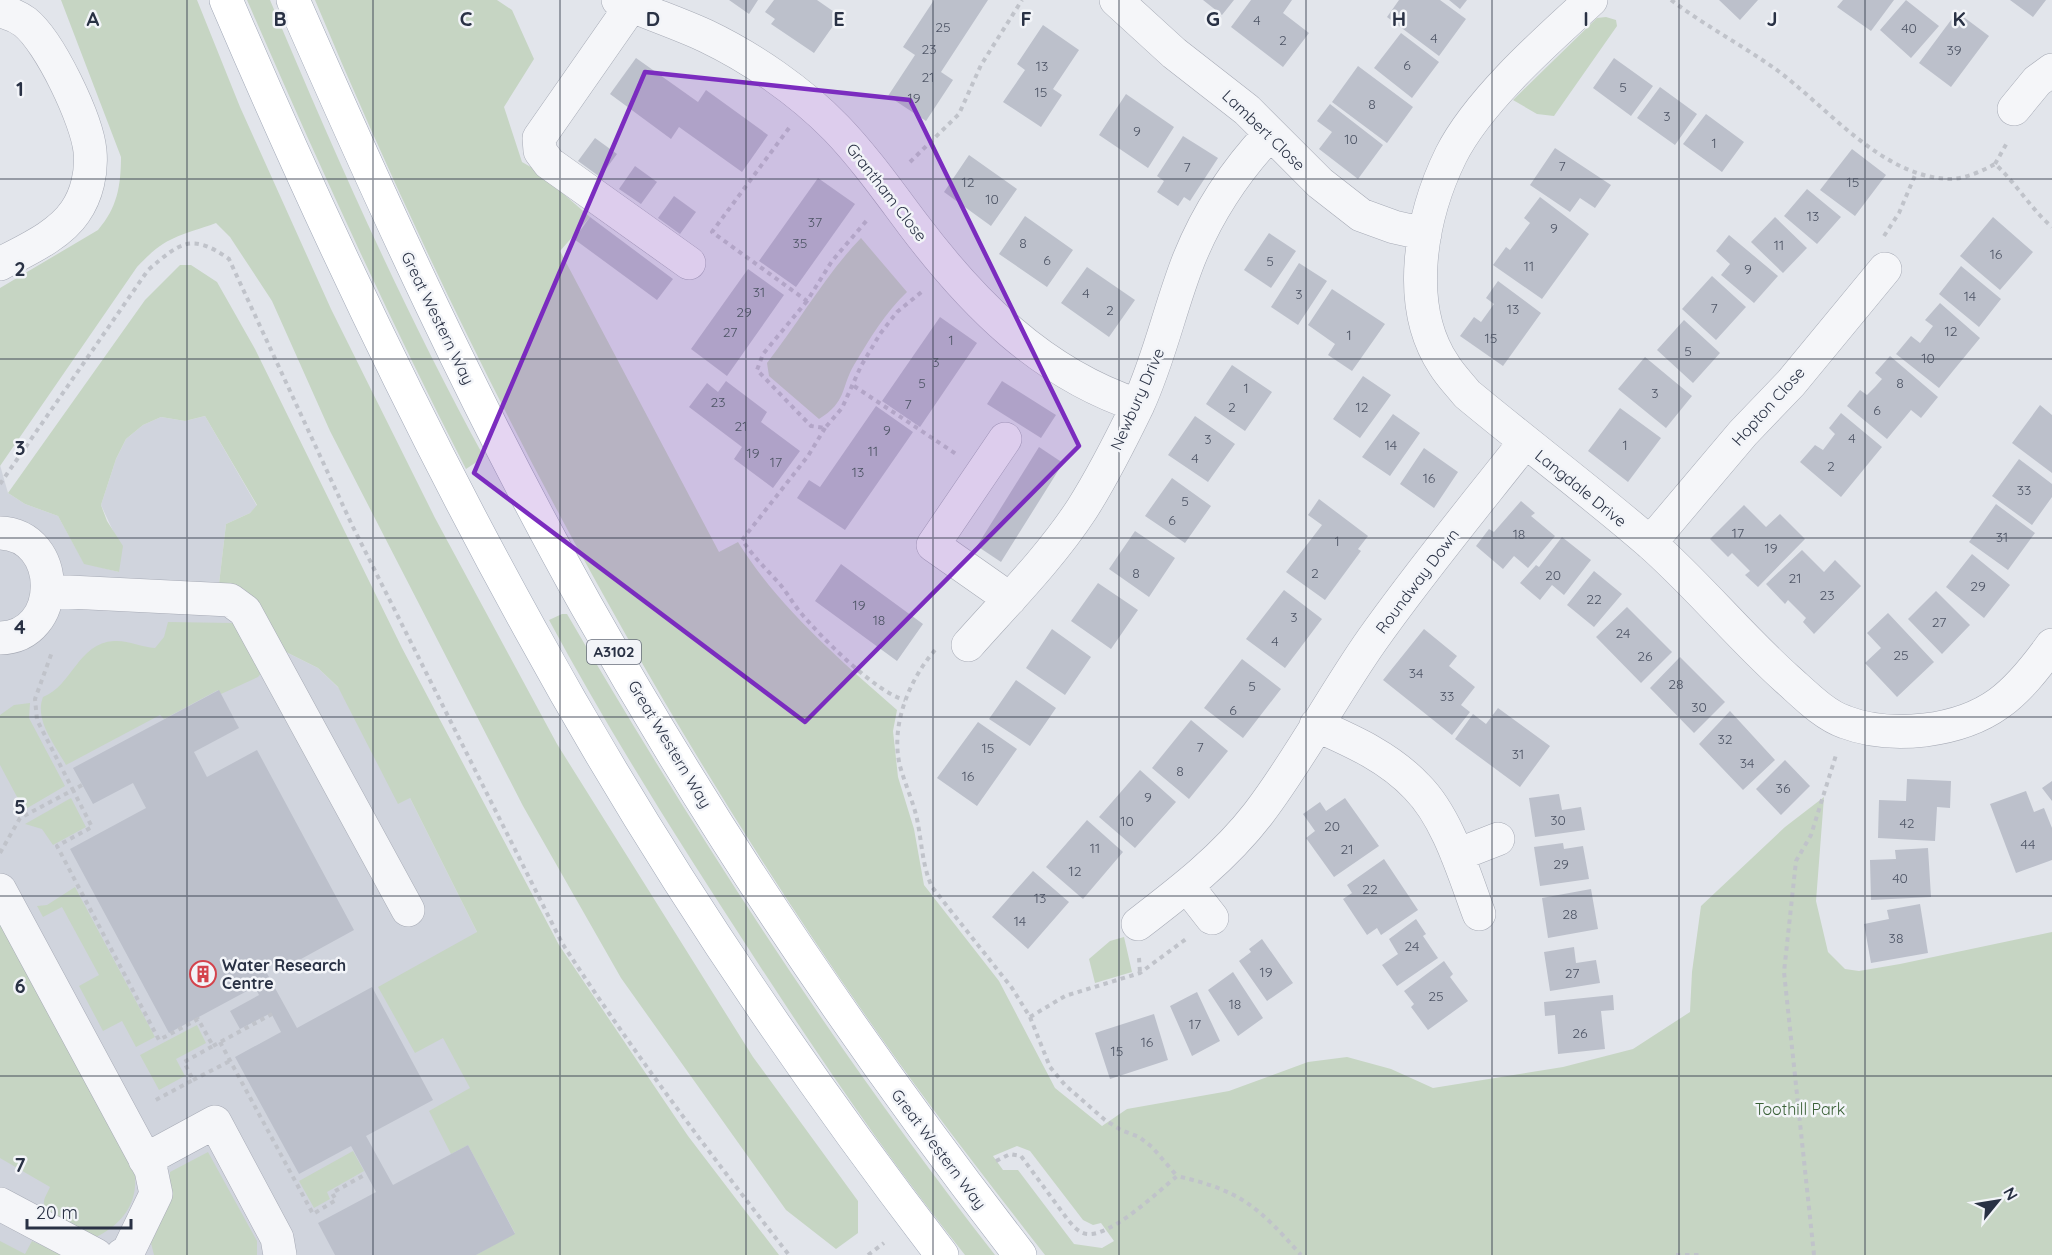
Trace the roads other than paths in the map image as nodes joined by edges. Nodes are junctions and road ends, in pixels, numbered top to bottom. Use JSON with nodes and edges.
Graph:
{"nodes":[{"id":1,"x":226,"y":0,"type":"edge"},
{"id":2,"x":293,"y":0,"type":"edge"},
{"id":3,"x":1116,"y":0,"type":"edge"},
{"id":4,"x":625,"y":3,"type":"edge"},
{"id":5,"x":1578,"y":4,"type":"edge"},
{"id":6,"x":0,"y":11,"type":"edge"},
{"id":7,"x":2052,"y":70,"type":"edge"},
{"id":8,"x":2014,"y":109,"type":"dead end"},
{"id":9,"x":1270,"y":134,"type":"junction"},
{"id":10,"x":1425,"y":234,"type":"junction"},
{"id":11,"x":689,"y":263,"type":"dead end"},
{"id":12,"x":0,"y":264,"type":"edge"},
{"id":13,"x":1886,"y":269,"type":"road end"},
{"id":14,"x":1137,"y":405,"type":"junction"},
{"id":15,"x":1005,"y":439,"type":"dead end"},
{"id":16,"x":1524,"y":442,"type":"junction"},
{"id":17,"x":0,"y":533,"type":"edge"},
{"id":18,"x":1650,"y":543,"type":"junction"},
{"id":19,"x":49,"y":591,"type":"junction"},
{"id":20,"x":1010,"y":599,"type":"junction"},
{"id":21,"x":0,"y":638,"type":"edge"},
{"id":22,"x":968,"y":645,"type":"road end"},
{"id":23,"x":2052,"y":645,"type":"edge"},
{"id":24,"x":1316,"y":725,"type":"junction"},
{"id":25,"x":1498,"y":839,"type":"dead end"},
{"id":26,"x":1457,"y":855,"type":"junction"},
{"id":27,"x":1187,"y":886,"type":"junction"},
{"id":28,"x":0,"y":891,"type":"edge"},
{"id":29,"x":408,"y":910,"type":"dead end"},
{"id":30,"x":1479,"y":915,"type":"dead end"},
{"id":31,"x":1212,"y":918,"type":"road end"},
{"id":32,"x":1138,"y":924,"type":"dead end"},
{"id":33,"x":145,"y":1160,"type":"junction"},
{"id":34,"x":0,"y":1204,"type":"edge"},
{"id":35,"x":127,"y":1254,"type":"edge"},
{"id":36,"x":96,"y":1255,"type":"edge"},
{"id":37,"x":280,"y":1255,"type":"edge"},
{"id":38,"x":942,"y":1255,"type":"edge"},
{"id":39,"x":1020,"y":1255,"type":"edge"}],
"edges":[{"from":1,"to":38,"type":"main road"},
{"from":2,"to":39,"type":"main road","name":"Great Western Way","number":"A3102"},
{"from":3,"to":9,"type":"street","name":"Lambert Close"},
{"from":4,"to":11,"type":"street"},
{"from":4,"to":14,"type":"street","name":"Grantham Close"},
{"from":5,"to":10,"type":"street","name":"Langdale Drive"},
{"from":6,"to":12,"type":"street"},
{"from":7,"to":8,"type":"street"},
{"from":9,"to":10,"type":"street","name":"Lambert Close"},
{"from":9,"to":14,"type":"street","name":"Newbury Drive"},
{"from":10,"to":16,"type":"street","name":"Langdale Drive"},
{"from":13,"to":18,"type":"street","name":"Hopton Close"},
{"from":14,"to":20,"type":"street","name":"Newbury Drive"},
{"from":15,"to":20,"type":"street"},
{"from":16,"to":18,"type":"street","name":"Langdale Drive"},
{"from":16,"to":24,"type":"street","name":"Roundway Down"},
{"from":17,"to":19,"type":"street"},
{"from":18,"to":23,"type":"street","name":"Langdale Drive"},
{"from":19,"to":21,"type":"street"},
{"from":19,"to":29,"type":"street"},
{"from":20,"to":22,"type":"street","name":"Newbury Drive"},
{"from":24,"to":26,"type":"street"},
{"from":24,"to":27,"type":"street","name":"Roundway Down"},
{"from":25,"to":26,"type":"street"},
{"from":26,"to":30,"type":"street"},
{"from":27,"to":31,"type":"street"},
{"from":27,"to":32,"type":"street","name":"Roundway Down"},
{"from":28,"to":33,"type":"street"},
{"from":33,"to":35,"type":"street"},
{"from":33,"to":37,"type":"street"},
{"from":34,"to":36,"type":"street"}]}
